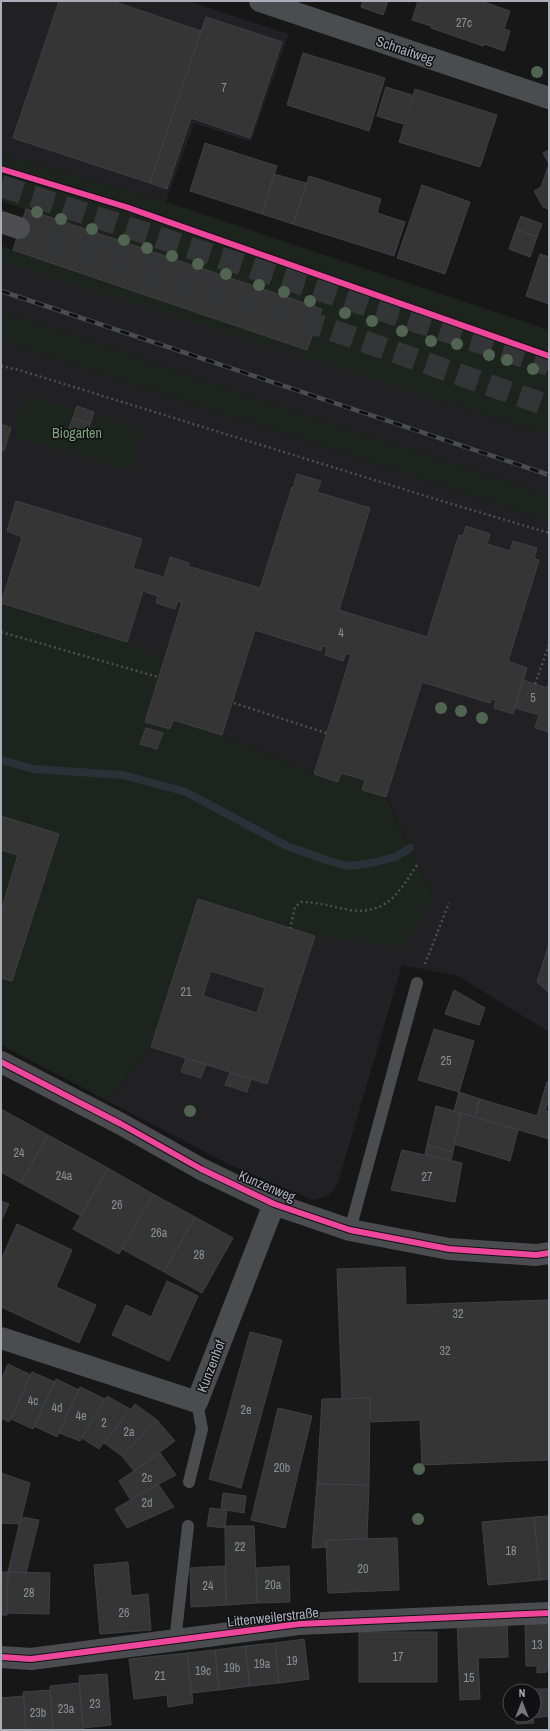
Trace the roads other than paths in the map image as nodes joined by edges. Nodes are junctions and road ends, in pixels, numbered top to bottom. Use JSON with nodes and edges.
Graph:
{"nodes":[{"id":1,"x":260,"y":1,"type":"edge"},
{"id":2,"x":549,"y":98,"type":"edge"},
{"id":3,"x":417,"y":983,"type":"road end"},
{"id":4,"x":1,"y":1062,"type":"edge"},
{"id":5,"x":274,"y":1204,"type":"junction"},
{"id":6,"x":350,"y":1230,"type":"junction"},
{"id":7,"x":549,"y":1253,"type":"edge"},
{"id":8,"x":1,"y":1338,"type":"edge"},
{"id":9,"x":197,"y":1402,"type":"junction"},
{"id":10,"x":189,"y":1482,"type":"dead end"},
{"id":11,"x":188,"y":1526,"type":"dead end"},
{"id":12,"x":549,"y":1613,"type":"edge"},
{"id":13,"x":175,"y":1641,"type":"junction"},
{"id":14,"x":1,"y":1657,"type":"edge"}],
"edges":[{"from":1,"to":2,"type":"street","name":"Schnaitweg"},
{"from":3,"to":6,"type":"lane"},
{"from":4,"to":5,"type":"street","name":"Kunzenweg"},
{"from":5,"to":6,"type":"street","name":"Kunzenweg"},
{"from":5,"to":9,"type":"street","name":"Kunzenhof"},
{"from":6,"to":7,"type":"street","name":"Kunzenweg"},
{"from":8,"to":9,"type":"street","name":"Kunzenhof"},
{"from":9,"to":10,"type":"lane"},
{"from":11,"to":13,"type":"lane"},
{"from":12,"to":13,"type":"street","name":"Littenweilerstraße"},
{"from":13,"to":14,"type":"street","name":"Littenweilerstraße"}]}
